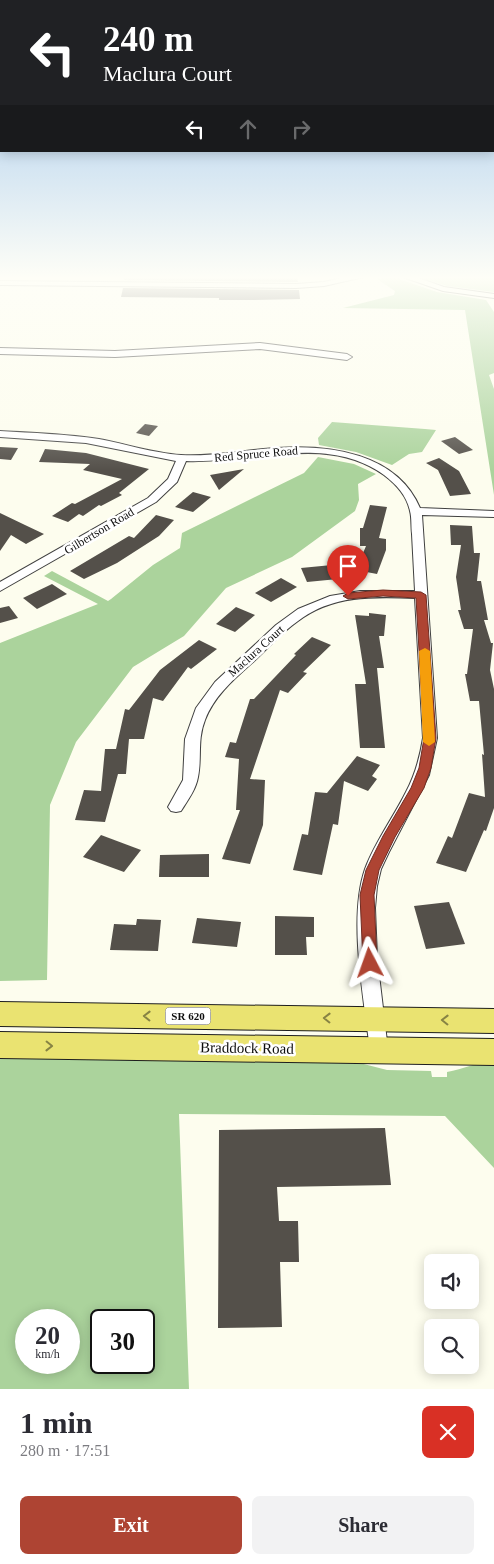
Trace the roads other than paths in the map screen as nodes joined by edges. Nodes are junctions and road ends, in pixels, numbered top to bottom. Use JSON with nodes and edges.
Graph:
{"nodes":[{"id":1,"x":0,"y":350,"type":"edge"},
{"id":2,"x":347,"y":357,"type":"dead end"},
{"id":3,"x":0,"y":434,"type":"edge"},
{"id":4,"x":182,"y":458,"type":"junction"},
{"id":5,"x":416,"y":511,"type":"junction"},
{"id":6,"x":494,"y":514,"type":"edge"},
{"id":7,"x":0,"y":587,"type":"edge"},
{"id":8,"x":421,"y":595,"type":"junction"},
{"id":9,"x":176,"y":807,"type":"dead end"},
{"id":10,"x":0,"y":1014,"type":"edge"},
{"id":11,"x":376,"y":1019,"type":"junction"},
{"id":12,"x":494,"y":1021,"type":"edge"},
{"id":13,"x":0,"y":1045,"type":"edge"},
{"id":14,"x":379,"y":1050,"type":"junction"},
{"id":15,"x":494,"y":1052,"type":"edge"}],
"edges":[{"from":1,"to":2,"type":"street"},
{"from":3,"to":4,"type":"street","name":"Red Spruce Road"},
{"from":4,"to":5,"type":"street","name":"Red Spruce Road"},
{"from":4,"to":7,"type":"street","name":"Gilbertson Road"},
{"from":5,"to":6,"type":"street"},
{"from":5,"to":8,"type":"street","name":"Red Spruce Road"},
{"from":8,"to":9,"type":"street","name":"Maclura Court"},
{"from":8,"to":11,"type":"street","name":"Red Spruce Road"},
{"from":11,"to":10,"type":"main road","number":"SR 620","one_way":true},
{"from":12,"to":11,"type":"main road","number":"SR 620","one_way":true},
{"from":11,"to":14,"type":"street","name":"Red Spruce Road"},
{"from":13,"to":14,"type":"main road","name":"Braddock Road","one_way":true},
{"from":14,"to":15,"type":"main road","name":"Braddock Road"}]}
